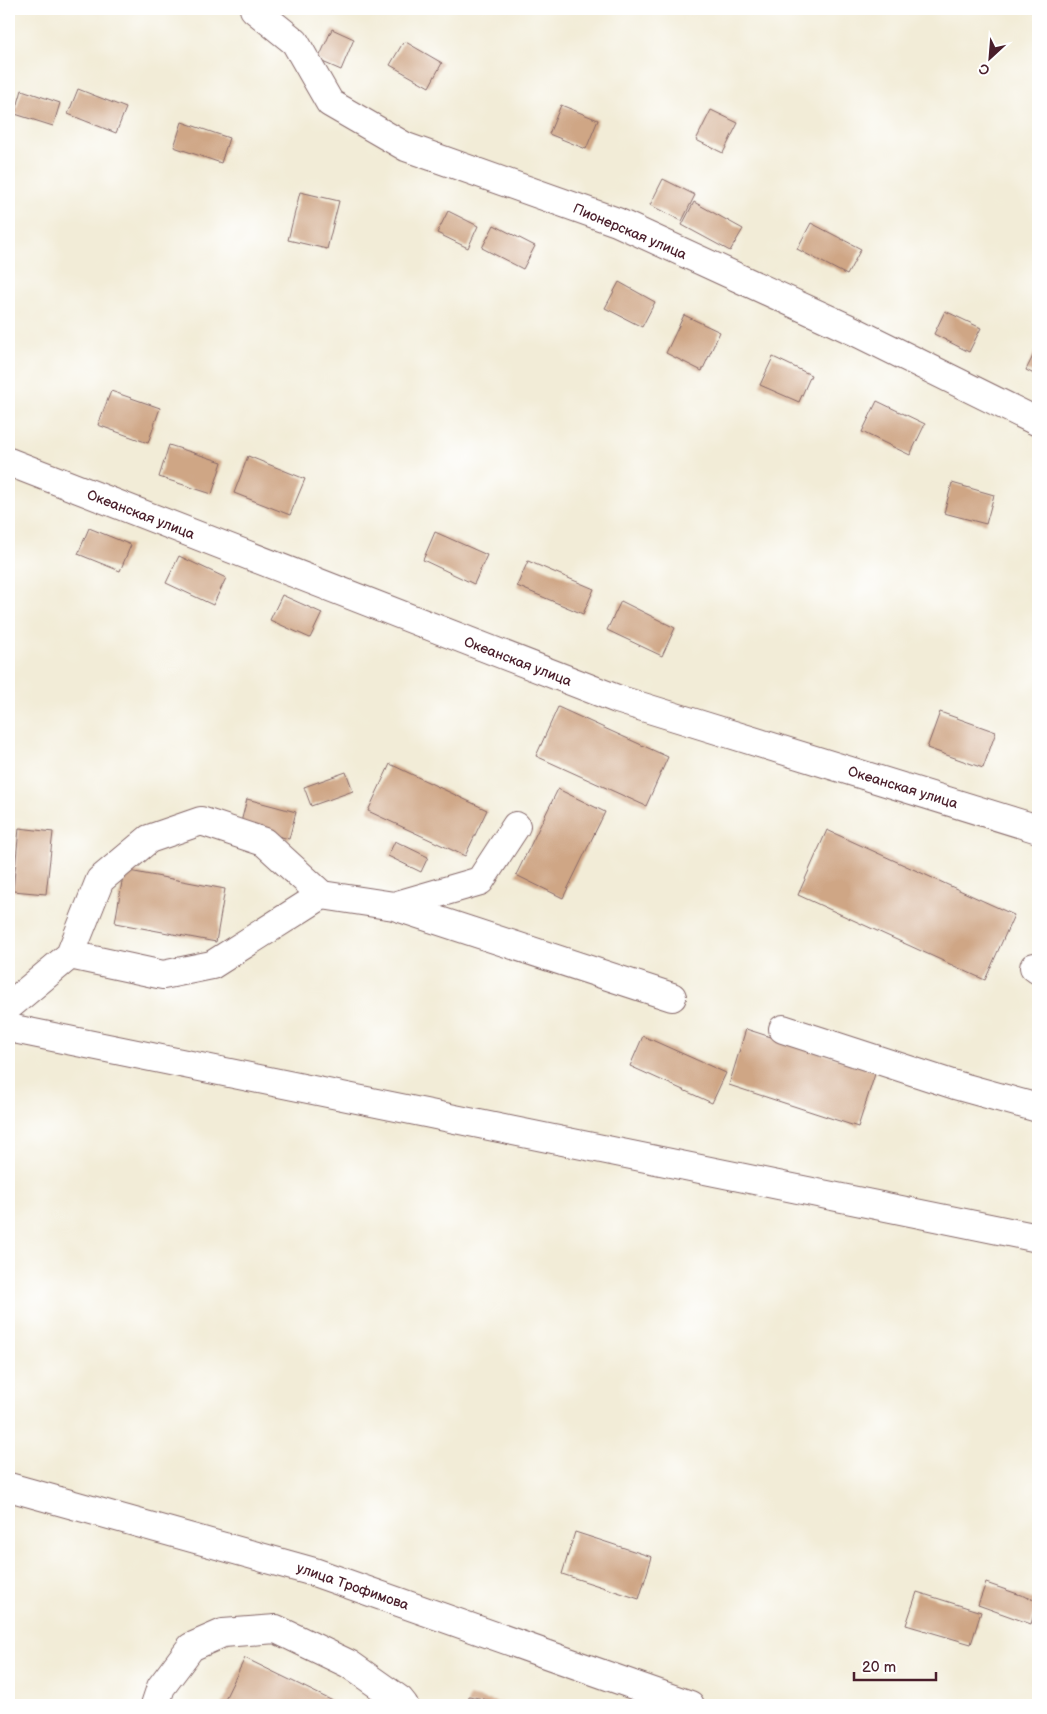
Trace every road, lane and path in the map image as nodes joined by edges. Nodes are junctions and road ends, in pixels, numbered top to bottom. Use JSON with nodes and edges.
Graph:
{"nodes":[{"id":1,"x":254,"y":9,"type":"edge"},
{"id":2,"x":1038,"y":422,"type":"edge"},
{"id":3,"x":9,"y":462,"type":"edge"},
{"id":4,"x":516,"y":826,"type":"dead end"},
{"id":5,"x":1038,"y":829,"type":"edge"},
{"id":6,"x":322,"y":895,"type":"junction"},
{"id":7,"x":394,"y":906,"type":"junction"},
{"id":8,"x":70,"y":955,"type":"junction"},
{"id":9,"x":672,"y":997,"type":"dead end"},
{"id":10,"x":9,"y":1006,"type":"edge"},
{"id":11,"x":9,"y":1028,"type":"edge"},
{"id":12,"x":783,"y":1029,"type":"dead end"},
{"id":13,"x":1038,"y":1108,"type":"edge"},
{"id":14,"x":1038,"y":1238,"type":"edge"},
{"id":15,"x":9,"y":1488,"type":"edge"},
{"id":16,"x":156,"y":1705,"type":"edge"},
{"id":17,"x":404,"y":1705,"type":"edge"},
{"id":18,"x":690,"y":1705,"type":"edge"}],
"edges":[{"from":1,"to":2,"type":"street","name":"Пионерская улица"},
{"from":3,"to":5,"type":"street","name":"Океанская улица"},
{"from":4,"to":7,"type":"street"},
{"from":6,"to":7,"type":"street"},
{"from":6,"to":8,"type":"street"},
{"from":6,"to":8,"type":"street"},
{"from":7,"to":9,"type":"street"},
{"from":8,"to":10,"type":"street"},
{"from":11,"to":14,"type":"street"},
{"from":12,"to":13,"type":"street"},
{"from":15,"to":18,"type":"street","name":"улица Трофимова"},
{"from":16,"to":17,"type":"street"}]}
